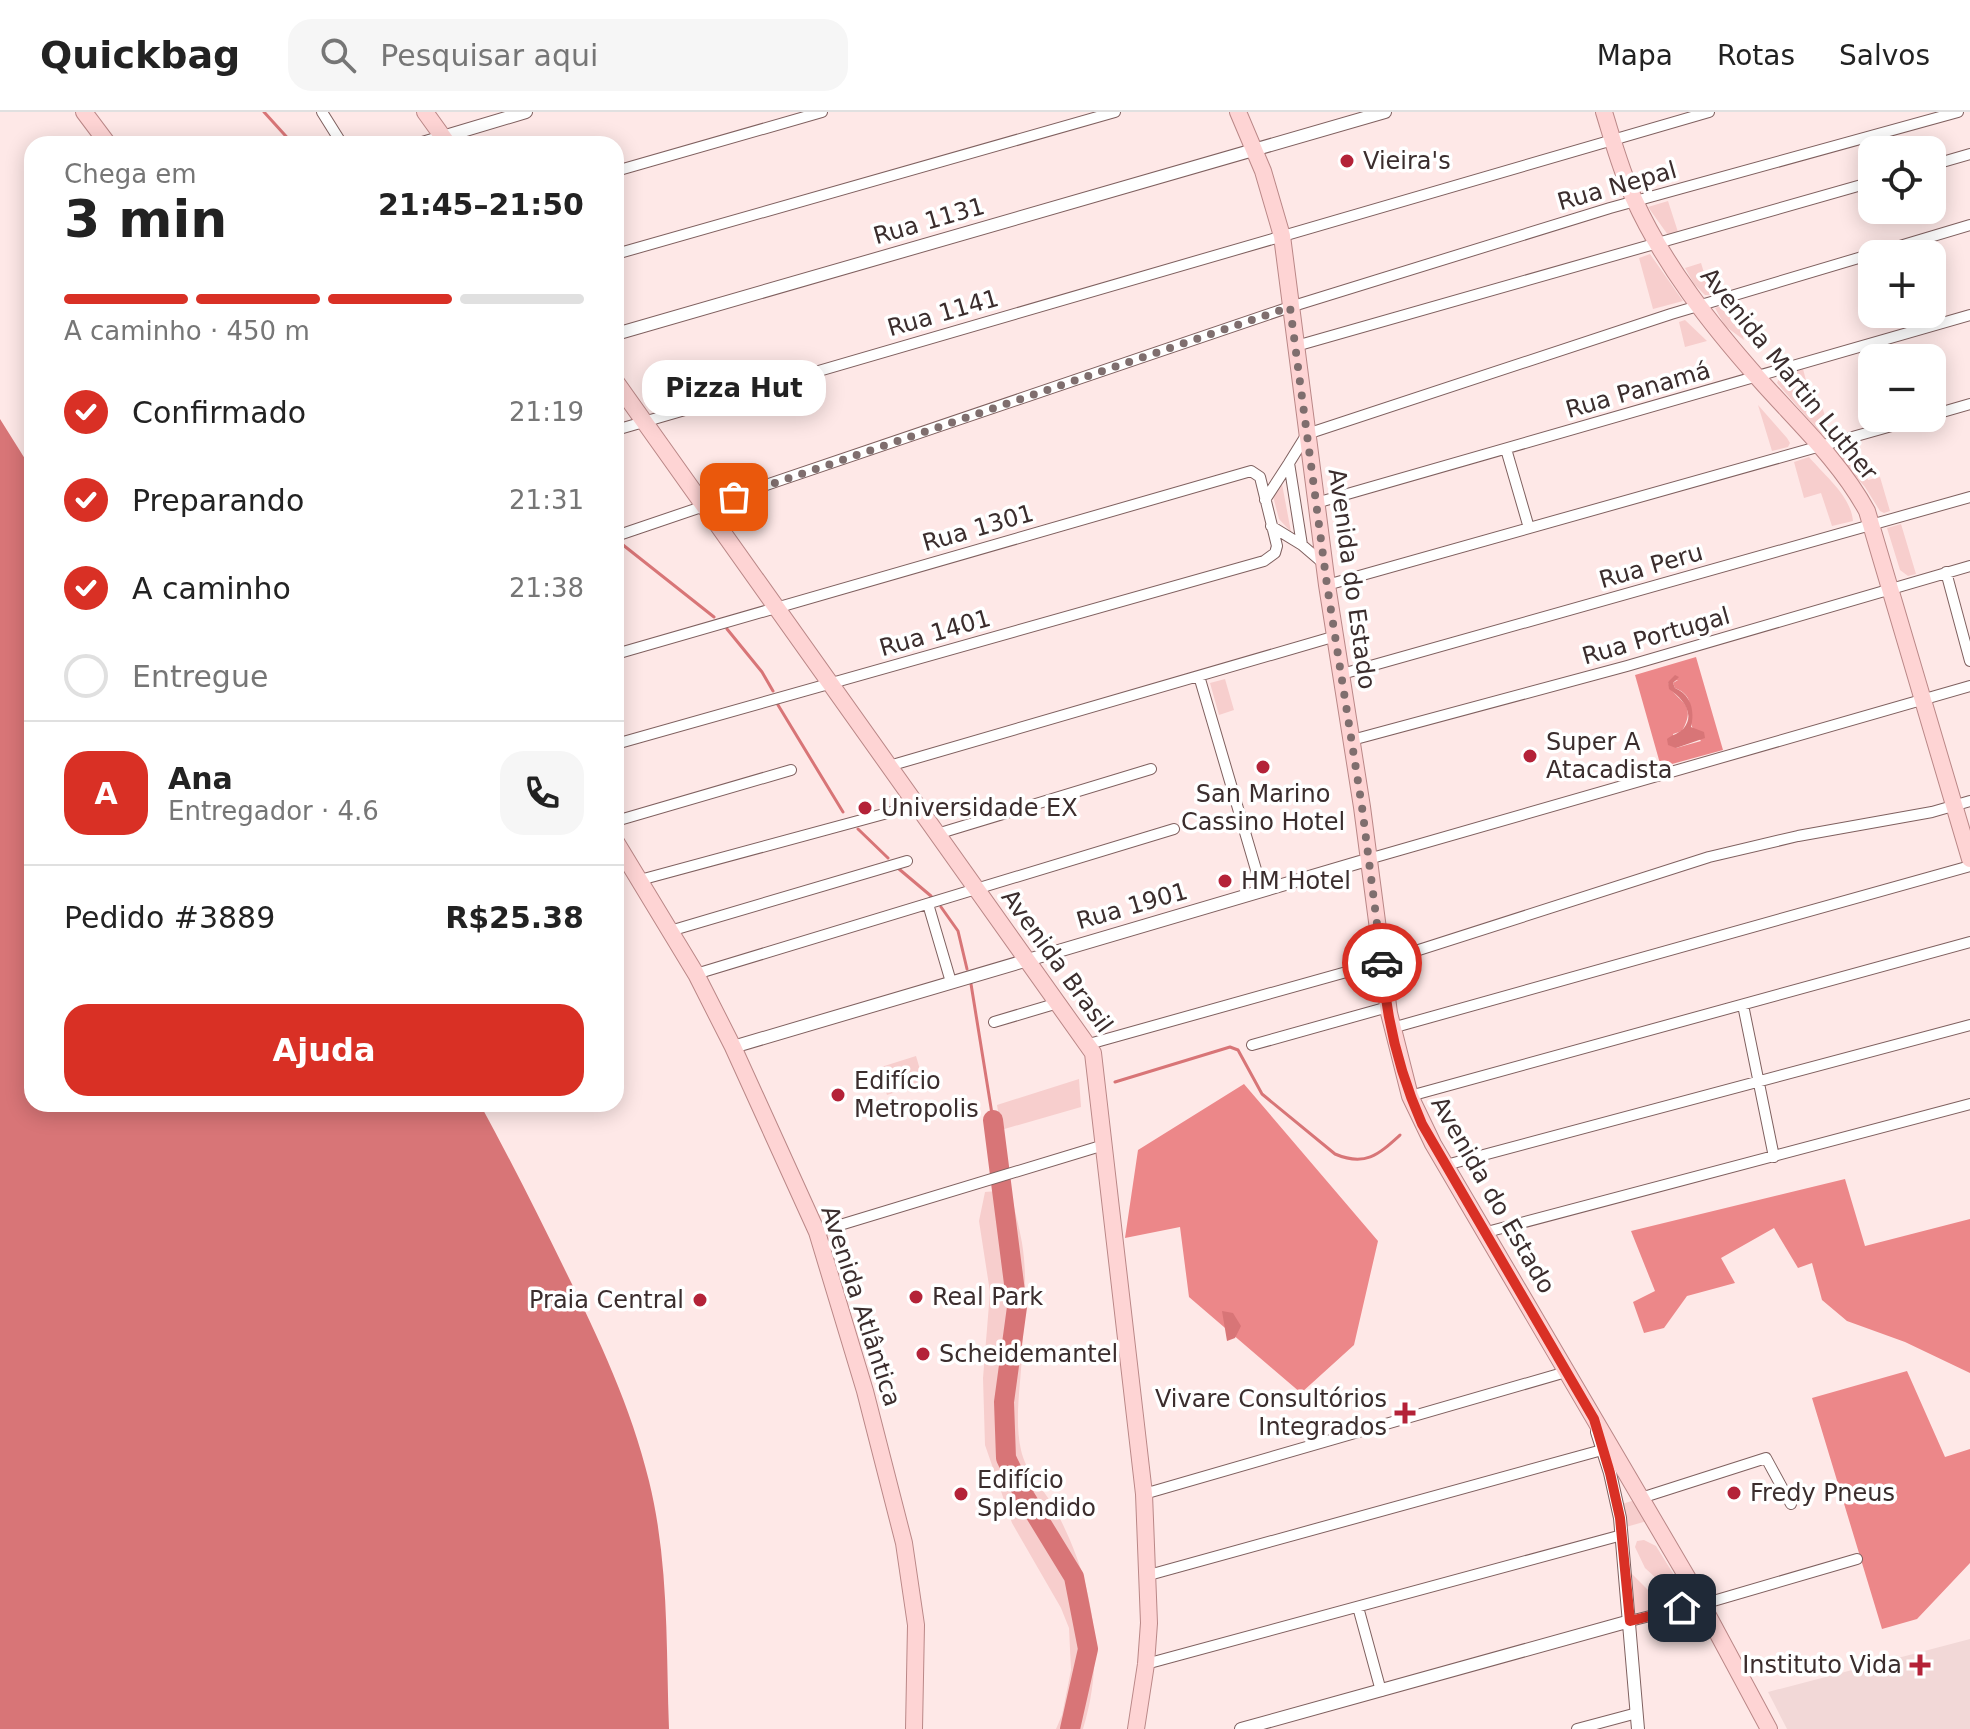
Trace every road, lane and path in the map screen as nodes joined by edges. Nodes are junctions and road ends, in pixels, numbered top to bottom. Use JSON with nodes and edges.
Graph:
{"nodes":[{"id":1,"x":84,"y":112,"type":"edge"},
{"id":2,"x":322,"y":112,"type":"edge"},
{"id":3,"x":425,"y":112,"type":"edge"},
{"id":4,"x":526,"y":112,"type":"edge"},
{"id":5,"x":822,"y":112,"type":"edge"},
{"id":6,"x":1115,"y":112,"type":"edge"},
{"id":7,"x":1238,"y":112,"type":"edge"},
{"id":8,"x":1385,"y":112,"type":"edge"},
{"id":9,"x":1604,"y":112,"type":"edge"},
{"id":10,"x":1709,"y":112,"type":"edge"},
{"id":11,"x":1958,"y":112,"type":"edge"},
{"id":12,"x":102,"y":136,"type":"edge"},
{"id":13,"x":337,"y":136,"type":"edge"},
{"id":14,"x":443,"y":136,"type":"edge"},
{"id":15,"x":457,"y":136,"type":"edge"},
{"id":16,"x":1613,"y":141,"type":"junction"},
{"id":17,"x":1255,"y":149,"type":"junction"},
{"id":18,"x":1970,"y":154,"type":"edge"},
{"id":19,"x":1946,"y":161,"type":"edge"},
{"id":20,"x":624,"y":169,"type":"edge"},
{"id":21,"x":1858,"y":186,"type":"edge"},
{"id":22,"x":1635,"y":202,"type":"junction"},
{"id":23,"x":1970,"y":225,"type":"edge"},
{"id":24,"x":1282,"y":236,"type":"junction"},
{"id":25,"x":1919,"y":240,"type":"edge"},
{"id":26,"x":1658,"y":244,"type":"junction"},
{"id":27,"x":624,"y":252,"type":"edge"},
{"id":28,"x":1858,"y":258,"type":"edge"},
{"id":29,"x":1699,"y":305,"type":"junction"},
{"id":30,"x":1290,"y":307,"type":"junction"},
{"id":31,"x":1970,"y":315,"type":"edge"},
{"id":32,"x":624,"y":332,"type":"edge"},
{"id":33,"x":1296,"y":346,"type":"junction"},
{"id":34,"x":1757,"y":376,"type":"junction"},
{"id":35,"x":624,"y":393,"type":"edge"},
{"id":36,"x":1970,"y":404,"type":"edge"},
{"id":37,"x":1946,"y":411,"type":"edge"},
{"id":38,"x":644,"y":421,"type":"junction"},
{"id":39,"x":624,"y":427,"type":"edge"},
{"id":40,"x":1870,"y":432,"type":"edge"},
{"id":41,"x":1307,"y":434,"type":"junction"},
{"id":42,"x":1821,"y":446,"type":"junction"},
{"id":43,"x":1506,"y":449,"type":"junction"},
{"id":44,"x":1289,"y":463,"type":"junction"},
{"id":45,"x":1970,"y":497,"type":"edge"},
{"id":46,"x":1265,"y":500,"type":"junction"},
{"id":47,"x":1316,"y":503,"type":"junction"},
{"id":48,"x":705,"y":507,"type":"junction"},
{"id":49,"x":1873,"y":524,"type":"junction"},
{"id":50,"x":1271,"y":526,"type":"junction"},
{"id":51,"x":1529,"y":528,"type":"junction"},
{"id":52,"x":624,"y":533,"type":"edge"},
{"id":53,"x":1302,"y":545,"type":"junction"},
{"id":54,"x":1264,"y":561,"type":"joint"},
{"id":55,"x":1324,"y":564,"type":"junction"},
{"id":56,"x":1970,"y":566,"type":"edge"},
{"id":57,"x":1946,"y":572,"type":"junction"},
{"id":58,"x":1327,"y":585,"type":"junction"},
{"id":59,"x":1892,"y":588,"type":"junction"},
{"id":60,"x":776,"y":607,"type":"junction"},
{"id":61,"x":1964,"y":616,"type":"edge"},
{"id":62,"x":1336,"y":636,"type":"junction"},
{"id":63,"x":624,"y":652,"type":"edge"},
{"id":64,"x":1970,"y":661,"type":"edge"},
{"id":65,"x":1342,"y":674,"type":"junction"},
{"id":66,"x":1199,"y":676,"type":"junction"},
{"id":67,"x":830,"y":684,"type":"junction"},
{"id":68,"x":1970,"y":686,"type":"edge"},
{"id":69,"x":1924,"y":700,"type":"junction"},
{"id":70,"x":1352,"y":740,"type":"junction"},
{"id":71,"x":624,"y":742,"type":"edge"},
{"id":72,"x":889,"y":766,"type":"junction"},
{"id":73,"x":1151,"y":769,"type":"dead end"},
{"id":74,"x":791,"y":770,"type":"dead end"},
{"id":75,"x":1962,"y":803,"type":"edge"},
{"id":76,"x":917,"y":805,"type":"junction"},
{"id":77,"x":624,"y":819,"type":"edge"},
{"id":78,"x":1174,"y":829,"type":"dead end"},
{"id":79,"x":937,"y":834,"type":"junction"},
{"id":80,"x":624,"y":855,"type":"edge"},
{"id":81,"x":1970,"y":859,"type":"edge"},
{"id":82,"x":1364,"y":860,"type":"junction"},
{"id":83,"x":907,"y":861,"type":"dead end"},
{"id":84,"x":1970,"y":866,"type":"edge"},
{"id":85,"x":640,"y":880,"type":"junction"},
{"id":86,"x":976,"y":889,"type":"junction"},
{"id":87,"x":1262,"y":890,"type":"junction"},
{"id":88,"x":928,"y":904,"type":"junction"},
{"id":89,"x":670,"y":931,"type":"junction"},
{"id":90,"x":1970,"y":942,"type":"edge"},
{"id":91,"x":1026,"y":960,"type":"junction"},
{"id":92,"x":1378,"y":963,"type":"junction"},
{"id":93,"x":696,"y":974,"type":"junction"},
{"id":94,"x":951,"y":982,"type":"junction"},
{"id":95,"x":1058,"y":1003,"type":"junction"},
{"id":96,"x":1743,"y":1005,"type":"junction"},
{"id":97,"x":1388,"y":1007,"type":"junction"},
{"id":98,"x":994,"y":1022,"type":"dead end"},
{"id":99,"x":1970,"y":1025,"type":"edge"},
{"id":100,"x":1392,"y":1028,"type":"junction"},
{"id":101,"x":1089,"y":1044,"type":"junction"},
{"id":102,"x":1252,"y":1045,"type":"dead end"},
{"id":103,"x":733,"y":1047,"type":"junction"},
{"id":104,"x":1759,"y":1081,"type":"junction"},
{"id":105,"x":1410,"y":1096,"type":"junction"},
{"id":106,"x":1970,"y":1104,"type":"edge"},
{"id":107,"x":1104,"y":1145,"type":"junction"},
{"id":108,"x":1774,"y":1157,"type":"junction"},
{"id":109,"x":1446,"y":1165,"type":"junction"},
{"id":110,"x":817,"y":1232,"type":"junction"},
{"id":111,"x":1487,"y":1232,"type":"junction"},
{"id":112,"x":1566,"y":1372,"type":"junction"},
{"id":113,"x":1594,"y":1419,"type":"junction"},
{"id":114,"x":1602,"y":1450,"type":"junction"},
{"id":115,"x":1144,"y":1494,"type":"junction"},
{"id":116,"x":1641,"y":1498,"type":"junction"},
{"id":117,"x":1791,"y":1504,"type":"dead end"},
{"id":118,"x":1622,"y":1535,"type":"junction"},
{"id":119,"x":1857,"y":1559,"type":"dead end"},
{"id":120,"x":1149,"y":1575,"type":"junction"},
{"id":121,"x":1703,"y":1604,"type":"junction"},
{"id":122,"x":1358,"y":1607,"type":"junction"},
{"id":123,"x":1630,"y":1621,"type":"junction"},
{"id":124,"x":1717,"y":1630,"type":"junction"},
{"id":125,"x":1146,"y":1664,"type":"junction"},
{"id":126,"x":1381,"y":1691,"type":"junction"},
{"id":127,"x":1637,"y":1713,"type":"junction"},
{"id":128,"x":914,"y":1729,"type":"edge"},
{"id":129,"x":1136,"y":1729,"type":"edge"},
{"id":130,"x":1241,"y":1729,"type":"edge"},
{"id":131,"x":1577,"y":1729,"type":"edge"},
{"id":132,"x":1638,"y":1729,"type":"edge"},
{"id":133,"x":1769,"y":1729,"type":"edge"}],
"edges":[{"from":1,"to":12,"type":"main road"},
{"from":2,"to":13,"type":"street"},
{"from":3,"to":14,"type":"main road"},
{"from":4,"to":15,"type":"street"},
{"from":5,"to":20,"type":"street"},
{"from":6,"to":27,"type":"street"},
{"from":7,"to":17,"type":"main road","name":"Avenida do Estado"},
{"from":8,"to":17,"type":"street","name":"Rua 1131"},
{"from":9,"to":16,"type":"main road","name":"Avenida Martin Luther"},
{"from":10,"to":16,"type":"street","name":"Rua 1141"},
{"from":11,"to":22,"type":"street","name":"Rua Nepal"},
{"from":16,"to":22,"type":"main road","name":"Avenida Martin Luther"},
{"from":16,"to":24,"type":"street","name":"Rua 1141"},
{"from":17,"to":24,"type":"main road","name":"Avenida do Estado"},
{"from":17,"to":32,"type":"street","name":"Rua 1131"},
{"from":18,"to":19,"type":"street"},
{"from":21,"to":26,"type":"street"},
{"from":22,"to":26,"type":"main road","name":"Avenida Martin Luther"},
{"from":22,"to":30,"type":"street","name":"Rua Nepal"},
{"from":23,"to":25,"type":"street"},
{"from":24,"to":30,"type":"main road","name":"Avenida do Estado"},
{"from":24,"to":38,"type":"street","name":"Rua 1141"},
{"from":26,"to":29,"type":"main road","name":"Avenida Martin Luther"},
{"from":26,"to":33,"type":"street"},
{"from":28,"to":29,"type":"street"},
{"from":29,"to":34,"type":"main road","name":"Avenida Martin Luther"},
{"from":29,"to":41,"type":"street"},
{"from":30,"to":33,"type":"main road","name":"Avenida do Estado"},
{"from":30,"to":48,"type":"street","name":"Rua Nepal"},
{"from":31,"to":34,"type":"street","name":"Rua Panamá"},
{"from":33,"to":41,"type":"main road","name":"Avenida do Estado"},
{"from":34,"to":42,"type":"main road","name":"Avenida Martin Luther"},
{"from":34,"to":43,"type":"street","name":"Rua Panamá"},
{"from":35,"to":38,"type":"main road","name":"Avenida Brasil"},
{"from":36,"to":37,"type":"street"},
{"from":38,"to":39,"type":"street","name":"Rua 1141"},
{"from":38,"to":48,"type":"main road","name":"Avenida Brasil"},
{"from":40,"to":42,"type":"street"},
{"from":41,"to":44,"type":"street"},
{"from":41,"to":47,"type":"main road","name":"Avenida do Estado"},
{"from":42,"to":49,"type":"main road","name":"Avenida Martin Luther"},
{"from":42,"to":51,"type":"street"},
{"from":43,"to":47,"type":"street","name":"Rua Panamá"},
{"from":43,"to":51,"type":"street"},
{"from":44,"to":46,"type":"street"},
{"from":44,"to":53,"type":"street"},
{"from":45,"to":49,"type":"street","name":"Rua Peru"},
{"from":46,"to":50,"type":"street","name":"Rua 1301"},
{"from":46,"to":60,"type":"street","name":"Rua 1301"},
{"from":47,"to":55,"type":"main road","name":"Avenida do Estado"},
{"from":48,"to":52,"type":"street","name":"Rua Nepal"},
{"from":48,"to":60,"type":"main road","name":"Avenida Brasil"},
{"from":49,"to":59,"type":"main road","name":"Avenida Martin Luther"},
{"from":49,"to":65,"type":"street","name":"Rua Peru"},
{"from":50,"to":53,"type":"street"},
{"from":50,"to":54,"type":"street","name":"Rua 1301"},
{"from":51,"to":58,"type":"street"},
{"from":53,"to":55,"type":"street"},
{"from":54,"to":67,"type":"street","name":"Rua 1401"},
{"from":55,"to":58,"type":"main road","name":"Avenida do Estado"},
{"from":56,"to":57,"type":"street","name":"Rua Portugal"},
{"from":57,"to":59,"type":"street","name":"Rua Portugal"},
{"from":57,"to":61,"type":"street"},
{"from":58,"to":62,"type":"main road","name":"Avenida do Estado"},
{"from":59,"to":69,"type":"main road","name":"Avenida Martin Luther"},
{"from":59,"to":70,"type":"street","name":"Rua Portugal"},
{"from":60,"to":63,"type":"street","name":"Rua 1301"},
{"from":60,"to":67,"type":"main road","name":"Avenida Brasil"},
{"from":61,"to":64,"type":"street"},
{"from":62,"to":65,"type":"main road","name":"Avenida do Estado"},
{"from":62,"to":66,"type":"street"},
{"from":65,"to":70,"type":"main road","name":"Avenida do Estado"},
{"from":66,"to":72,"type":"street"},
{"from":66,"to":87,"type":"street"},
{"from":67,"to":71,"type":"street","name":"Rua 1401"},
{"from":67,"to":72,"type":"main road","name":"Avenida Brasil"},
{"from":68,"to":69,"type":"street"},
{"from":69,"to":75,"type":"main road","name":"Avenida Martin Luther"},
{"from":69,"to":82,"type":"street"},
{"from":70,"to":82,"type":"main road","name":"Avenida do Estado"},
{"from":72,"to":76,"type":"main road","name":"Avenida Brasil"},
{"from":73,"to":79,"type":"street"},
{"from":74,"to":77,"type":"street"},
{"from":75,"to":81,"type":"main road","name":"Avenida Martin Luther"},
{"from":75,"to":92,"type":"street"},
{"from":76,"to":79,"type":"main road","name":"Avenida Brasil"},
{"from":76,"to":85,"type":"street"},
{"from":78,"to":86,"type":"street"},
{"from":79,"to":86,"type":"main road","name":"Avenida Brasil"},
{"from":80,"to":85,"type":"main road","name":"Avenida Atlântica"},
{"from":82,"to":87,"type":"street","name":"Rua 1901"},
{"from":82,"to":92,"type":"main road","name":"Avenida do Estado"},
{"from":83,"to":89,"type":"street"},
{"from":84,"to":100,"type":"street"},
{"from":85,"to":89,"type":"main road","name":"Avenida Atlântica"},
{"from":86,"to":88,"type":"street"},
{"from":86,"to":91,"type":"main road","name":"Avenida Brasil"},
{"from":87,"to":91,"type":"street","name":"Rua 1901"},
{"from":88,"to":93,"type":"street"},
{"from":88,"to":94,"type":"street"},
{"from":89,"to":93,"type":"main road","name":"Avenida Atlântica"},
{"from":90,"to":96,"type":"street"},
{"from":91,"to":94,"type":"street","name":"Rua 1901"},
{"from":91,"to":95,"type":"main road","name":"Avenida Brasil"},
{"from":92,"to":97,"type":"main road","name":"Avenida do Estado"},
{"from":92,"to":101,"type":"street"},
{"from":93,"to":103,"type":"main road","name":"Avenida Atlântica"},
{"from":94,"to":103,"type":"street","name":"Rua 1901"},
{"from":95,"to":98,"type":"street"},
{"from":95,"to":101,"type":"main road","name":"Avenida Brasil"},
{"from":96,"to":104,"type":"street"},
{"from":96,"to":105,"type":"street"},
{"from":97,"to":100,"type":"main road","name":"Avenida do Estado"},
{"from":97,"to":102,"type":"street"},
{"from":99,"to":104,"type":"street"},
{"from":100,"to":105,"type":"main road","name":"Avenida do Estado"},
{"from":101,"to":107,"type":"main road","name":"Avenida Brasil"},
{"from":103,"to":110,"type":"main road","name":"Avenida Atlântica"},
{"from":104,"to":108,"type":"street"},
{"from":104,"to":109,"type":"street"},
{"from":105,"to":109,"type":"main road","name":"Avenida do Estado"},
{"from":106,"to":108,"type":"street"},
{"from":107,"to":110,"type":"street"},
{"from":107,"to":115,"type":"main road","name":"Avenida Brasil"},
{"from":108,"to":111,"type":"street"},
{"from":109,"to":111,"type":"main road","name":"Avenida do Estado"},
{"from":110,"to":128,"type":"main road","name":"Avenida Atlântica"},
{"from":111,"to":112,"type":"main road","name":"Avenida do Estado"},
{"from":112,"to":113,"type":"main road","name":"Avenida do Estado"},
{"from":112,"to":115,"type":"street"},
{"from":113,"to":114,"type":"street"},
{"from":113,"to":116,"type":"main road","name":"Avenida do Estado"},
{"from":114,"to":118,"type":"street"},
{"from":114,"to":120,"type":"street"},
{"from":115,"to":120,"type":"main road","name":"Avenida Brasil"},
{"from":116,"to":117,"type":"street"},
{"from":116,"to":121,"type":"main road","name":"Avenida do Estado"},
{"from":118,"to":122,"type":"street"},
{"from":118,"to":123,"type":"street"},
{"from":119,"to":121,"type":"street"},
{"from":120,"to":125,"type":"main road","name":"Avenida Brasil"},
{"from":121,"to":124,"type":"main road","name":"Avenida do Estado"},
{"from":122,"to":125,"type":"street"},
{"from":122,"to":126,"type":"street"},
{"from":123,"to":124,"type":"street"},
{"from":123,"to":126,"type":"street"},
{"from":123,"to":127,"type":"street"},
{"from":124,"to":133,"type":"main road","name":"Avenida do Estado"},
{"from":125,"to":129,"type":"main road","name":"Avenida Brasil"},
{"from":126,"to":130,"type":"street"},
{"from":127,"to":131,"type":"street"},
{"from":127,"to":132,"type":"street"}]}
